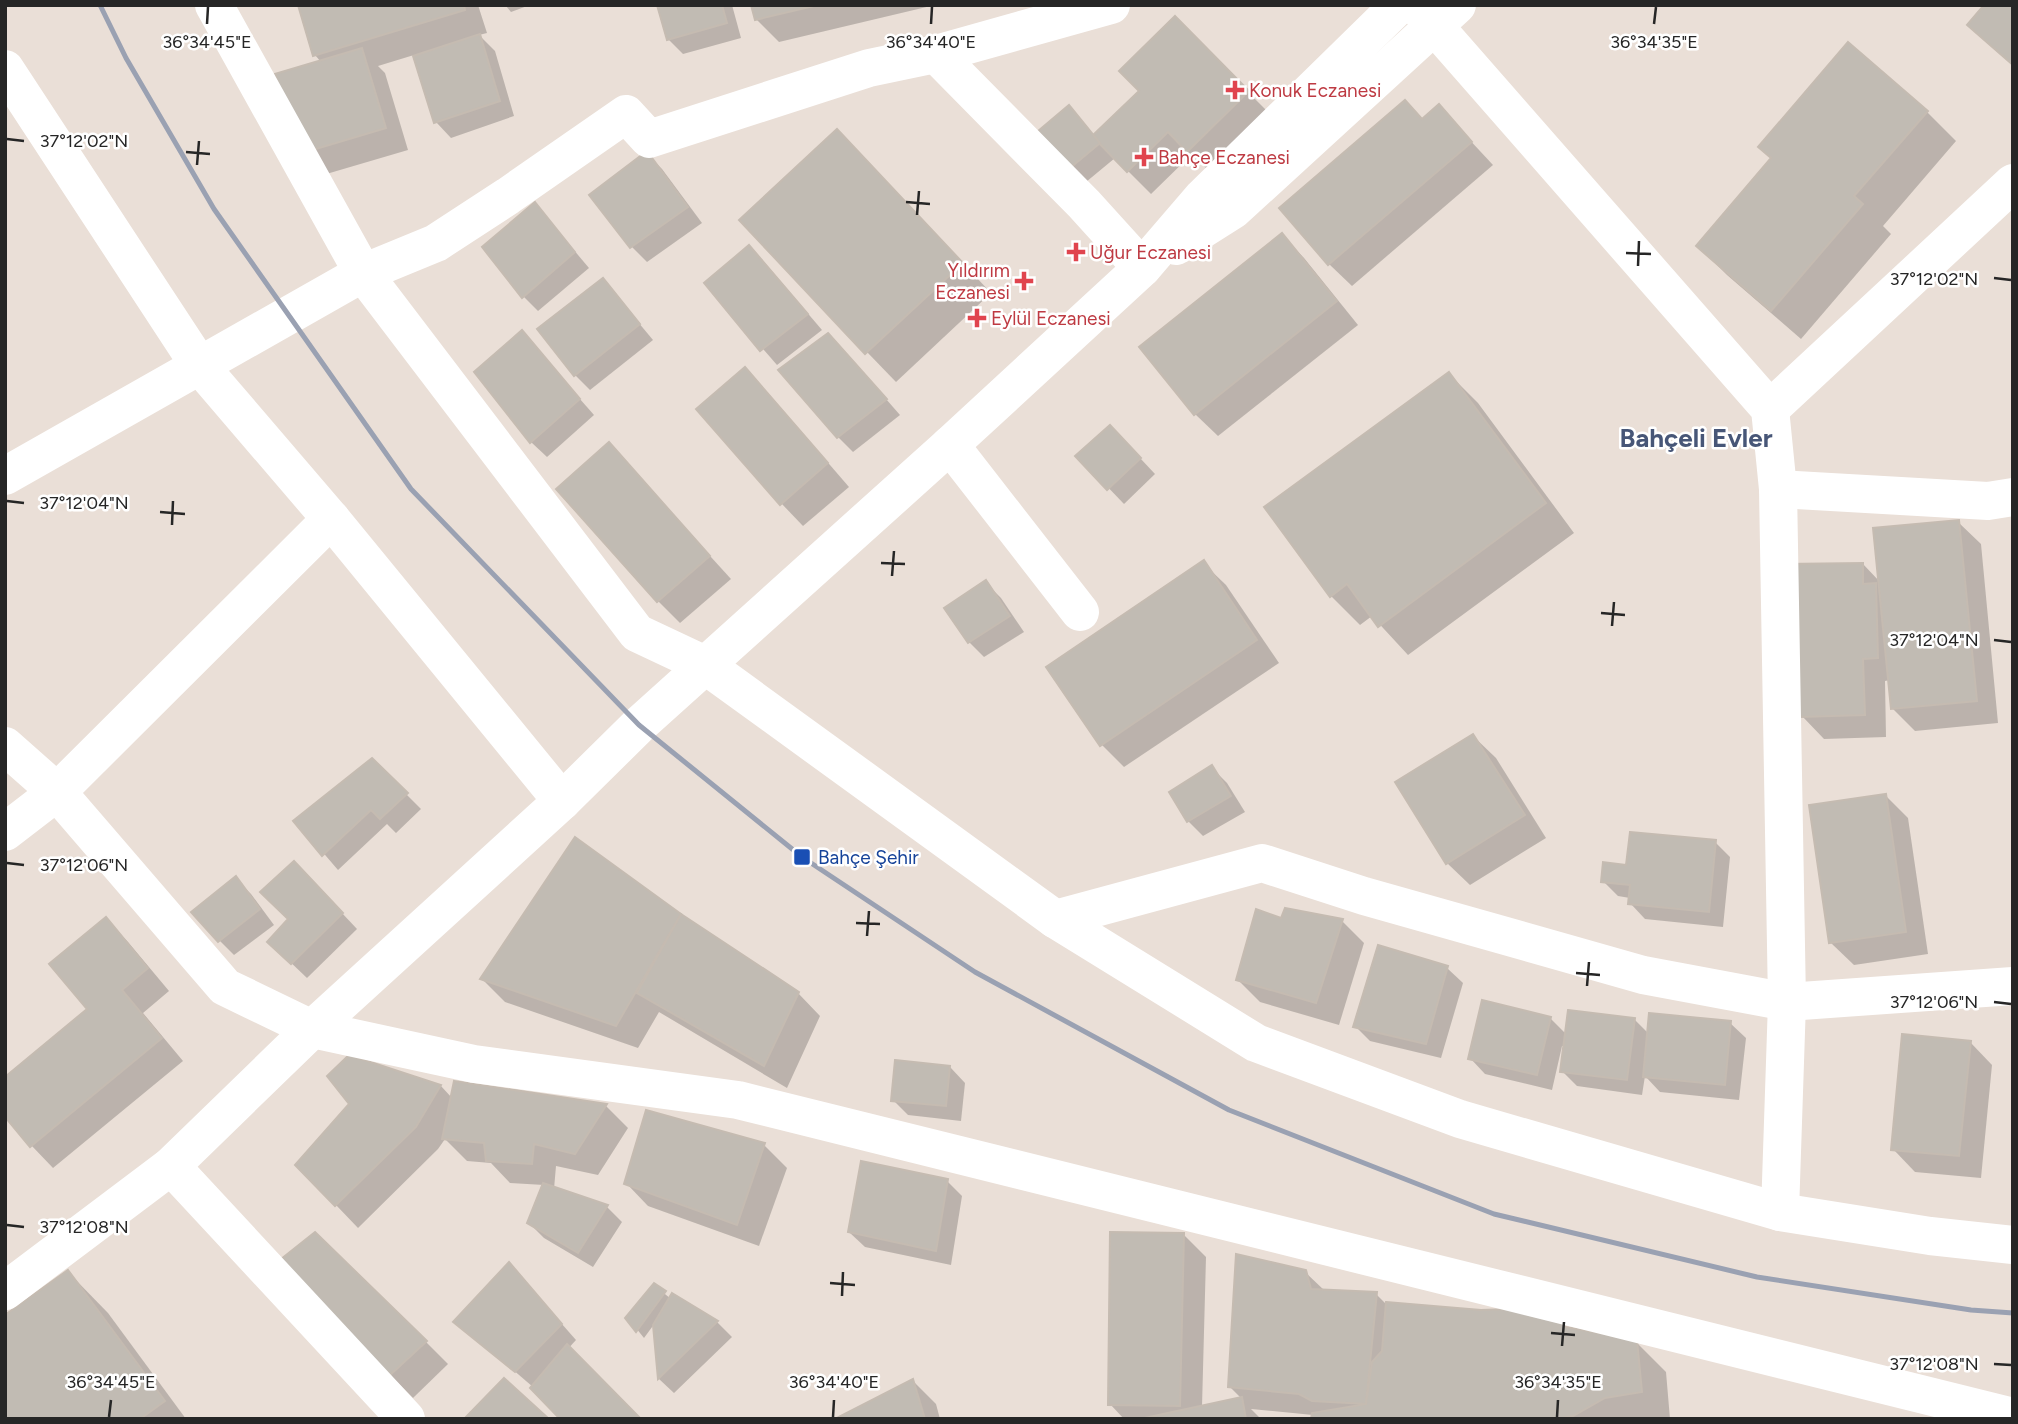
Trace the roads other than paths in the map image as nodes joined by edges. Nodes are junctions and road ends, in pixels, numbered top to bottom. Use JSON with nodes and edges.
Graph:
{"nodes":[{"id":1,"x":214,"y":5,"type":"edge"},
{"id":2,"x":1111,"y":5,"type":"edge"},
{"id":3,"x":1399,"y":5,"type":"edge"},
{"id":4,"x":1437,"y":12,"type":"edge"},
{"id":5,"x":936,"y":54,"type":"junction"},
{"id":6,"x":5,"y":69,"type":"edge"},
{"id":7,"x":2013,"y":183,"type":"edge"},
{"id":8,"x":1142,"y":268,"type":"junction"},
{"id":9,"x":363,"y":273,"type":"junction"},
{"id":10,"x":199,"y":365,"type":"junction"},
{"id":11,"x":1770,"y":409,"type":"junction"},
{"id":12,"x":950,"y":445,"type":"junction"},
{"id":13,"x":6,"y":475,"type":"edge"},
{"id":14,"x":1778,"y":489,"type":"junction"},
{"id":15,"x":2013,"y":497,"type":"edge"},
{"id":16,"x":331,"y":519,"type":"junction"},
{"id":17,"x":1080,"y":612,"type":"dead end"},
{"id":18,"x":705,"y":665,"type":"junction"},
{"id":19,"x":5,"y":746,"type":"edge"},
{"id":20,"x":57,"y":792,"type":"junction"},
{"id":21,"x":562,"y":802,"type":"junction"},
{"id":22,"x":5,"y":832,"type":"edge"},
{"id":23,"x":1055,"y":919,"type":"junction"},
{"id":24,"x":2013,"y":986,"type":"edge"},
{"id":25,"x":1787,"y":1002,"type":"junction"},
{"id":26,"x":312,"y":1029,"type":"junction"},
{"id":27,"x":171,"y":1166,"type":"junction"},
{"id":28,"x":1780,"y":1212,"type":"junction"},
{"id":29,"x":2013,"y":1245,"type":"edge"},
{"id":30,"x":5,"y":1291,"type":"edge"},
{"id":31,"x":2013,"y":1417,"type":"edge"},
{"id":32,"x":406,"y":1419,"type":"edge"}],
"edges":[{"from":1,"to":9,"type":"street"},
{"from":2,"to":5,"type":"street"},
{"from":3,"to":8,"type":"street"},
{"from":4,"to":8,"type":"street"},
{"from":4,"to":11,"type":"street"},
{"from":5,"to":8,"type":"street"},
{"from":5,"to":9,"type":"street"},
{"from":6,"to":10,"type":"street"},
{"from":7,"to":11,"type":"street"},
{"from":8,"to":12,"type":"street"},
{"from":9,"to":10,"type":"street"},
{"from":9,"to":18,"type":"street"},
{"from":10,"to":13,"type":"street"},
{"from":10,"to":16,"type":"street"},
{"from":11,"to":14,"type":"street"},
{"from":12,"to":17,"type":"street"},
{"from":12,"to":18,"type":"street"},
{"from":14,"to":15,"type":"street"},
{"from":14,"to":25,"type":"street"},
{"from":16,"to":20,"type":"street"},
{"from":16,"to":21,"type":"street"},
{"from":18,"to":21,"type":"street"},
{"from":18,"to":23,"type":"street"},
{"from":19,"to":20,"type":"street"},
{"from":20,"to":22,"type":"street"},
{"from":20,"to":26,"type":"street"},
{"from":21,"to":26,"type":"street"},
{"from":23,"to":25,"type":"street"},
{"from":23,"to":28,"type":"street"},
{"from":24,"to":25,"type":"street"},
{"from":25,"to":28,"type":"street"},
{"from":26,"to":27,"type":"street"},
{"from":26,"to":31,"type":"street"},
{"from":27,"to":30,"type":"street"},
{"from":27,"to":32,"type":"street"},
{"from":28,"to":29,"type":"street"}]}
